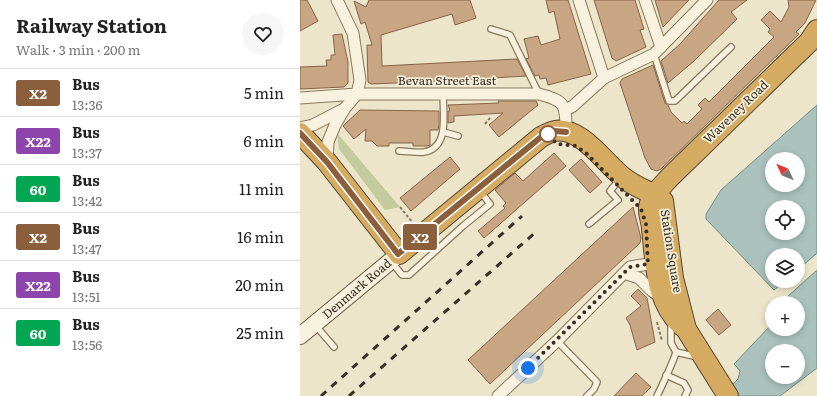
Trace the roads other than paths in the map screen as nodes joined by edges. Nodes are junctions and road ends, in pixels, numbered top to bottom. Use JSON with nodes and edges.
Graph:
{"nodes":[{"id":1,"x":337,"y":0,"type":"edge"},
{"id":2,"x":579,"y":0,"type":"edge"},
{"id":3,"x":645,"y":0,"type":"edge"},
{"id":4,"x":707,"y":0,"type":"edge"},
{"id":5,"x":491,"y":29,"type":"dead end"},
{"id":6,"x":817,"y":30,"type":"edge"},
{"id":7,"x":731,"y":47,"type":"dead end"},
{"id":8,"x":655,"y":52,"type":"junction"},
{"id":9,"x":604,"y":78,"type":"junction"},
{"id":10,"x":357,"y":94,"type":"junction"},
{"id":11,"x":443,"y":94,"type":"junction"},
{"id":12,"x":539,"y":94,"type":"junction"},
{"id":13,"x":300,"y":98,"type":"edge"},
{"id":14,"x":345,"y":108,"type":"junction"},
{"id":15,"x":566,"y":110,"type":"junction"},
{"id":16,"x":300,"y":128,"type":"edge"},
{"id":17,"x":443,"y":132,"type":"junction"},
{"id":18,"x":566,"y":132,"type":"junction"},
{"id":19,"x":300,"y":133,"type":"edge"},
{"id":20,"x":458,"y":136,"type":"dead end"},
{"id":21,"x":399,"y":151,"type":"dead end"},
{"id":22,"x":327,"y":162,"type":"junction"},
{"id":23,"x":622,"y":177,"type":"junction"},
{"id":24,"x":478,"y":189,"type":"junction"},
{"id":25,"x":656,"y":195,"type":"junction"},
{"id":26,"x":589,"y":224,"type":"dead end"},
{"id":27,"x":395,"y":257,"type":"junction"},
{"id":28,"x":663,"y":261,"type":"junction"},
{"id":29,"x":624,"y":273,"type":"junction"},
{"id":30,"x":661,"y":297,"type":"junction"},
{"id":31,"x":671,"y":321,"type":"junction"},
{"id":32,"x":314,"y":324,"type":"junction"},
{"id":33,"x":300,"y":336,"type":"edge"},
{"id":34,"x":557,"y":341,"type":"junction"},
{"id":35,"x":334,"y":347,"type":"dead end"},
{"id":36,"x":676,"y":355,"type":"junction"},
{"id":37,"x":704,"y":359,"type":"junction"},
{"id":38,"x":666,"y":375,"type":"junction"},
{"id":39,"x":498,"y":396,"type":"edge"},
{"id":40,"x":587,"y":396,"type":"edge"},
{"id":41,"x":656,"y":396,"type":"edge"},
{"id":42,"x":685,"y":396,"type":"edge"},
{"id":43,"x":728,"y":396,"type":"edge"}],
"edges":[{"from":1,"to":10,"type":"street"},
{"from":2,"to":9,"type":"street"},
{"from":3,"to":8,"type":"street"},
{"from":4,"to":8,"type":"street"},
{"from":5,"to":12,"type":"lane"},
{"from":6,"to":25,"type":"highway","name":"Waveney Road"},
{"from":7,"to":8,"type":"lane"},
{"from":8,"to":9,"type":"street"},
{"from":9,"to":15,"type":"street"},
{"from":10,"to":11,"type":"street","name":"Bevan Street East"},
{"from":10,"to":13,"type":"street","name":"Bevan Street East"},
{"from":10,"to":14,"type":"street"},
{"from":11,"to":12,"type":"street","name":"Bevan Street East"},
{"from":11,"to":17,"type":"lane"},
{"from":12,"to":15,"type":"street","name":"Bevan Street East"},
{"from":14,"to":16,"type":"street"},
{"from":14,"to":22,"type":"street"},
{"from":15,"to":18,"type":"street"},
{"from":17,"to":20,"type":"lane"},
{"from":17,"to":21,"type":"lane"},
{"from":18,"to":23,"type":"highway","name":"Station Square"},
{"from":18,"to":24,"type":"highway","name":"Denmark Road"},
{"from":19,"to":22,"type":"highway"},
{"from":22,"to":27,"type":"highway"},
{"from":23,"to":25,"type":"highway","name":"Station Square"},
{"from":23,"to":26,"type":"lane"},
{"from":24,"to":27,"type":"highway","name":"Denmark Road"},
{"from":24,"to":27,"type":"lane"},
{"from":25,"to":28,"type":"highway","name":"Station Square"},
{"from":27,"to":32,"type":"street","name":"Denmark Road"},
{"from":28,"to":29,"type":"street"},
{"from":28,"to":30,"type":"highway","name":"Station Square"},
{"from":28,"to":31,"type":"highway","name":"Station Square"},
{"from":29,"to":30,"type":"street"},
{"from":29,"to":34,"type":"street"},
{"from":30,"to":31,"type":"highway","name":"Station Square"},
{"from":31,"to":36,"type":"lane","name":"Station Square"},
{"from":31,"to":37,"type":"highway"},
{"from":32,"to":33,"type":"street","name":"Denmark Road"},
{"from":32,"to":35,"type":"lane"},
{"from":34,"to":39,"type":"street"},
{"from":34,"to":40,"type":"lane"},
{"from":36,"to":37,"type":"lane"},
{"from":36,"to":38,"type":"lane"},
{"from":37,"to":43,"type":"highway"},
{"from":38,"to":41,"type":"lane"},
{"from":38,"to":42,"type":"lane"}]}
